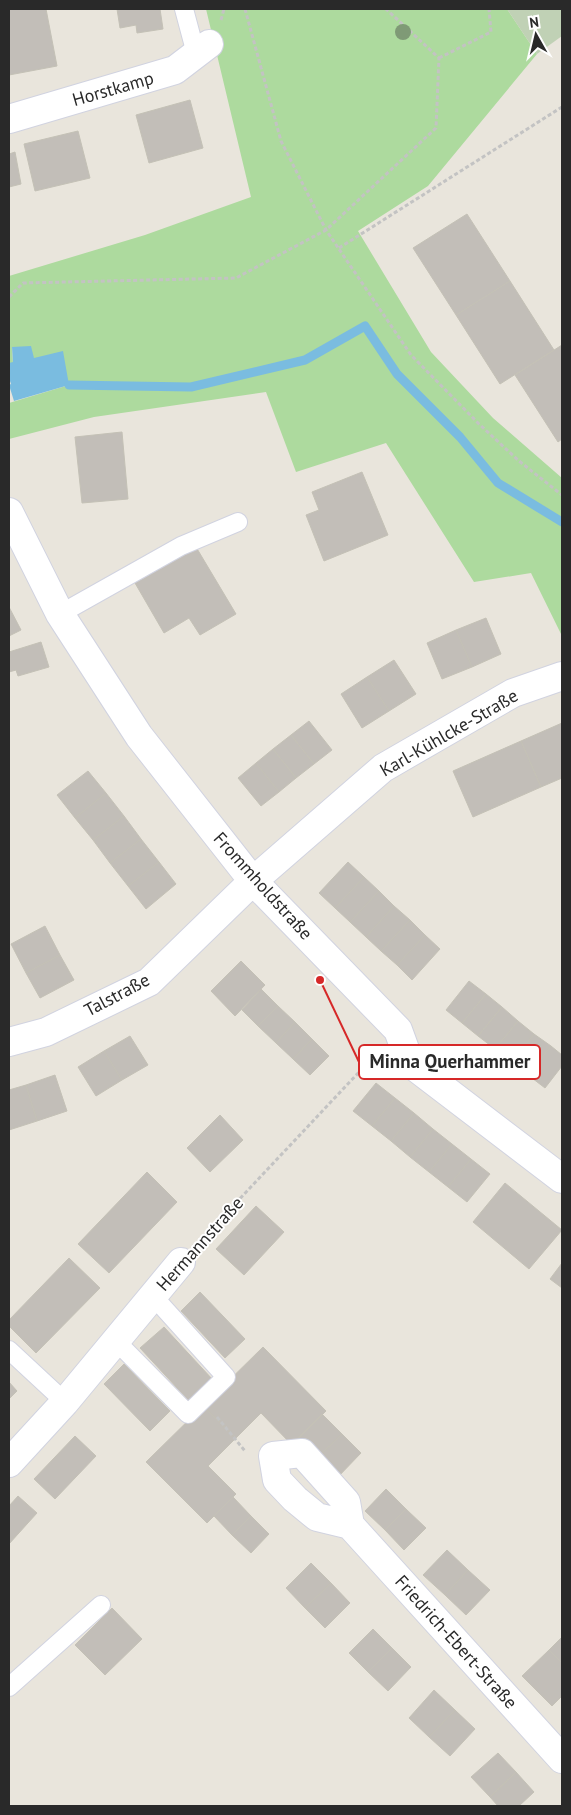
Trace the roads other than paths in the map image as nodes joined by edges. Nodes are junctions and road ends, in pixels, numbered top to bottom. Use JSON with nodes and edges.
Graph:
{"nodes":[{"id":1,"x":184,"y":9,"type":"edge"},
{"id":2,"x":202,"y":49,"type":"joint"},
{"id":3,"x":9,"y":119,"type":"edge"},
{"id":4,"x":9,"y":512,"type":"edge"},
{"id":5,"x":238,"y":522,"type":"dead end"},
{"id":6,"x":60,"y":614,"type":"junction"},
{"id":7,"x":562,"y":676,"type":"edge"},
{"id":8,"x":253,"y":881,"type":"junction"},
{"id":9,"x":9,"y":1042,"type":"edge"},
{"id":10,"x":562,"y":1179,"type":"edge"},
{"id":11,"x":181,"y":1262,"type":"road end"},
{"id":12,"x":153,"y":1296,"type":"junction"},
{"id":13,"x":116,"y":1341,"type":"junction"},
{"id":14,"x":9,"y":1350,"type":"edge"},
{"id":15,"x":65,"y":1402,"type":"junction"},
{"id":16,"x":9,"y":1464,"type":"edge"},
{"id":17,"x":350,"y":1525,"type":"junction"},
{"id":18,"x":101,"y":1605,"type":"dead end"},
{"id":19,"x":9,"y":1687,"type":"edge"},
{"id":20,"x":562,"y":1759,"type":"edge"}],
"edges":[{"from":1,"to":2,"type":"lane"},
{"from":2,"to":3,"type":"street","name":"Horstkamp"},
{"from":4,"to":6,"type":"street","name":"Frommholdstraße"},
{"from":5,"to":6,"type":"lane"},
{"from":6,"to":8,"type":"street","name":"Frommholdstraße"},
{"from":7,"to":8,"type":"street","name":"Karl-Kühlcke-Straße"},
{"from":8,"to":9,"type":"street","name":"Talstraße"},
{"from":8,"to":10,"type":"street","name":"Frommholdstraße"},
{"from":11,"to":12,"type":"street","name":"Hermannstraße"},
{"from":12,"to":13,"type":"street","name":"Hermannstraße"},
{"from":12,"to":13,"type":"lane"},
{"from":13,"to":15,"type":"street","name":"Hermannstraße"},
{"from":14,"to":15,"type":"lane"},
{"from":15,"to":16,"type":"street","name":"Hermannstraße"},
{"from":17,"to":17,"type":"street"},
{"from":17,"to":20,"type":"street","name":"Friedrich-Ebert-Straße"},
{"from":18,"to":19,"type":"lane"}]}
